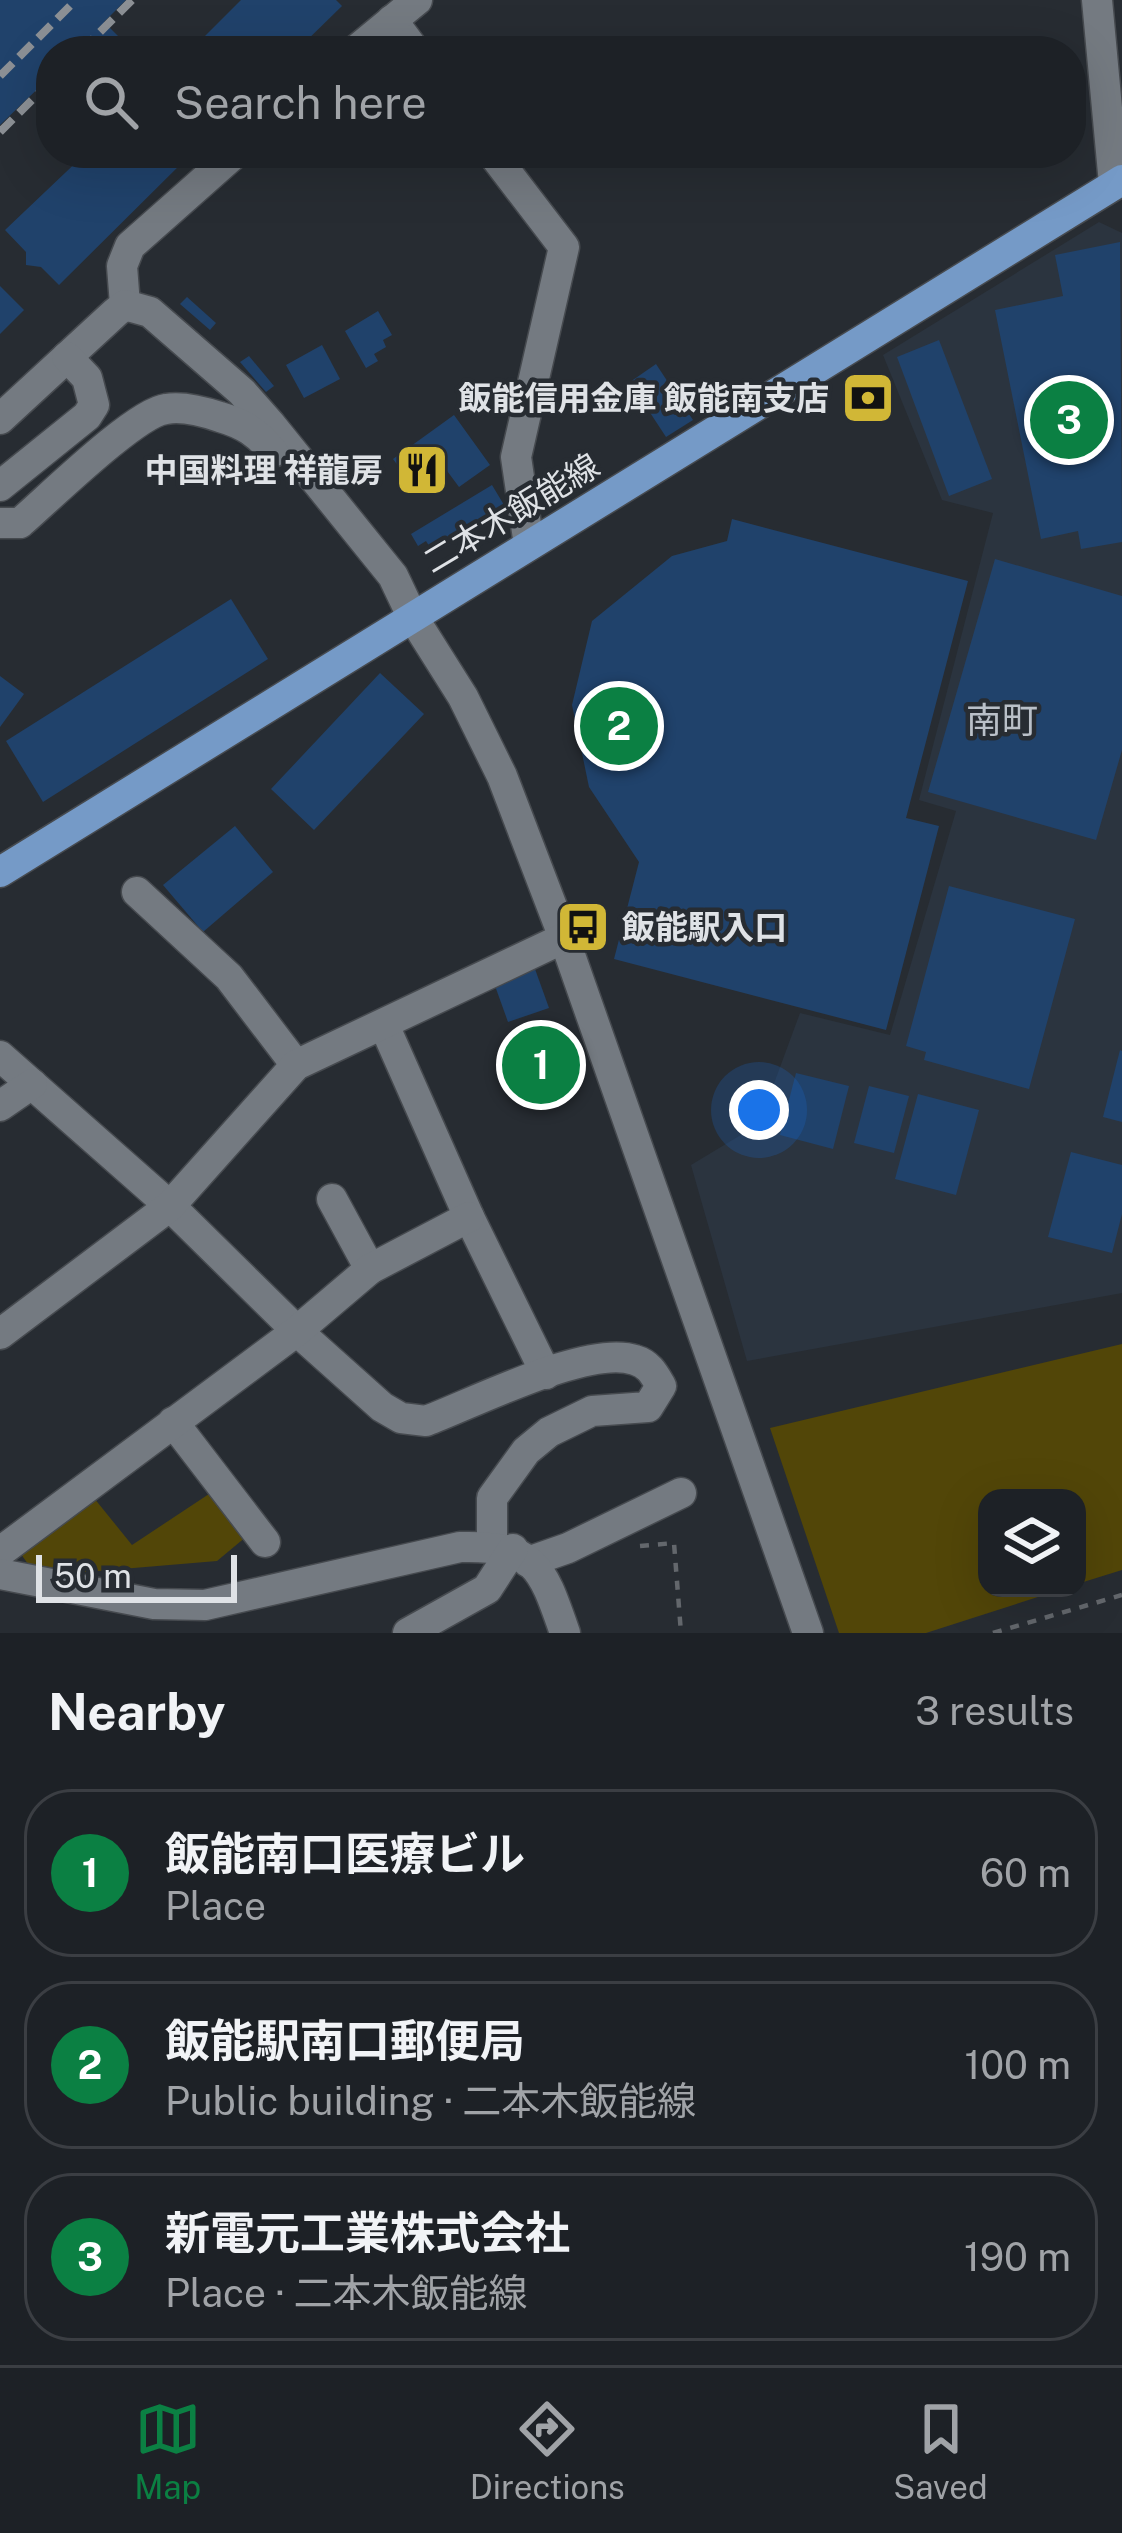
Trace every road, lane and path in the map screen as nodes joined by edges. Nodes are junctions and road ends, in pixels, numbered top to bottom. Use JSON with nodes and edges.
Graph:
{"nodes":[{"id":1,"x":417,"y":0,"type":"edge"},
{"id":2,"x":1096,"y":0,"type":"edge"},
{"id":3,"x":392,"y":20,"type":"junction"},
{"id":4,"x":373,"y":36,"type":"edge"},
{"id":5,"x":404,"y":36,"type":"edge"},
{"id":6,"x":218,"y":168,"type":"edge"},
{"id":7,"x":503,"y":168,"type":"edge"},
{"id":8,"x":1118,"y":182,"type":"edge"},
{"id":9,"x":125,"y":305,"type":"junction"},
{"id":10,"x":67,"y":357,"type":"junction"},
{"id":11,"x":203,"y":357,"type":"junction"},
{"id":12,"x":207,"y":413,"type":"junction"},
{"id":13,"x":0,"y":419,"type":"edge"},
{"id":14,"x":0,"y":486,"type":"edge"},
{"id":15,"x":0,"y":523,"type":"edge"},
{"id":16,"x":529,"y":545,"type":"junction"},
{"id":17,"x":412,"y":616,"type":"junction"},
{"id":18,"x":0,"y":872,"type":"edge"},
{"id":19,"x":137,"y":892,"type":"dead end"},
{"id":20,"x":564,"y":938,"type":"junction"},
{"id":21,"x":384,"y":1025,"type":"junction"},
{"id":22,"x":0,"y":1056,"type":"edge"},
{"id":23,"x":296,"y":1064,"type":"junction"},
{"id":24,"x":32,"y":1084,"type":"junction"},
{"id":25,"x":0,"y":1106,"type":"edge"},
{"id":26,"x":332,"y":1199,"type":"dead end"},
{"id":27,"x":170,"y":1206,"type":"junction"},
{"id":28,"x":469,"y":1216,"type":"junction"},
{"id":29,"x":370,"y":1270,"type":"junction"},
{"id":30,"x":297,"y":1331,"type":"junction"},
{"id":31,"x":0,"y":1334,"type":"edge"},
{"id":32,"x":546,"y":1374,"type":"junction"},
{"id":33,"x":173,"y":1422,"type":"junction"},
{"id":34,"x":681,"y":1492,"type":"dead end"},
{"id":35,"x":265,"y":1542,"type":"dead end"},
{"id":36,"x":628,"y":1547,"type":"dead end"},
{"id":37,"x":0,"y":1552,"type":"edge"},
{"id":38,"x":520,"y":1560,"type":"junction"},
{"id":39,"x":0,"y":1574,"type":"edge"},
{"id":40,"x":1122,"y":1595,"type":"edge"},
{"id":41,"x":408,"y":1633,"type":"edge"},
{"id":42,"x":565,"y":1633,"type":"edge"},
{"id":43,"x":680,"y":1633,"type":"edge"},
{"id":44,"x":808,"y":1633,"type":"edge"},
{"id":45,"x":993,"y":1633,"type":"edge"}],
"edges":[{"from":1,"to":3,"type":"street"},
{"from":2,"to":8,"type":"street"},
{"from":3,"to":4,"type":"street"},
{"from":3,"to":5,"type":"street"},
{"from":6,"to":9,"type":"street"},
{"from":7,"to":16,"type":"street"},
{"from":8,"to":16,"type":"main road","name":"二本木飯能線"},
{"from":9,"to":10,"type":"street"},
{"from":9,"to":11,"type":"street"},
{"from":10,"to":13,"type":"street"},
{"from":10,"to":14,"type":"street"},
{"from":11,"to":12,"type":"street"},
{"from":11,"to":17,"type":"street"},
{"from":12,"to":15,"type":"street"},
{"from":12,"to":17,"type":"street"},
{"from":16,"to":17,"type":"main road","name":"二本木飯能線"},
{"from":17,"to":18,"type":"main road","name":"二本木飯能線"},
{"from":17,"to":20,"type":"street"},
{"from":19,"to":23,"type":"street"},
{"from":20,"to":21,"type":"street"},
{"from":20,"to":44,"type":"street"},
{"from":21,"to":23,"type":"street"},
{"from":21,"to":28,"type":"street"},
{"from":22,"to":24,"type":"street"},
{"from":23,"to":27,"type":"street"},
{"from":24,"to":25,"type":"street"},
{"from":24,"to":27,"type":"street"},
{"from":26,"to":29,"type":"street"},
{"from":27,"to":30,"type":"street"},
{"from":27,"to":31,"type":"street"},
{"from":28,"to":29,"type":"street"},
{"from":28,"to":32,"type":"street"},
{"from":29,"to":30,"type":"street"},
{"from":30,"to":32,"type":"street"},
{"from":30,"to":33,"type":"street"},
{"from":32,"to":38,"type":"street"},
{"from":33,"to":35,"type":"street"},
{"from":33,"to":37,"type":"street"},
{"from":34,"to":38,"type":"street"},
{"from":36,"to":43,"type":"path"},
{"from":38,"to":39,"type":"street"},
{"from":38,"to":41,"type":"street"},
{"from":38,"to":42,"type":"street"},
{"from":40,"to":45,"type":"path"}]}
